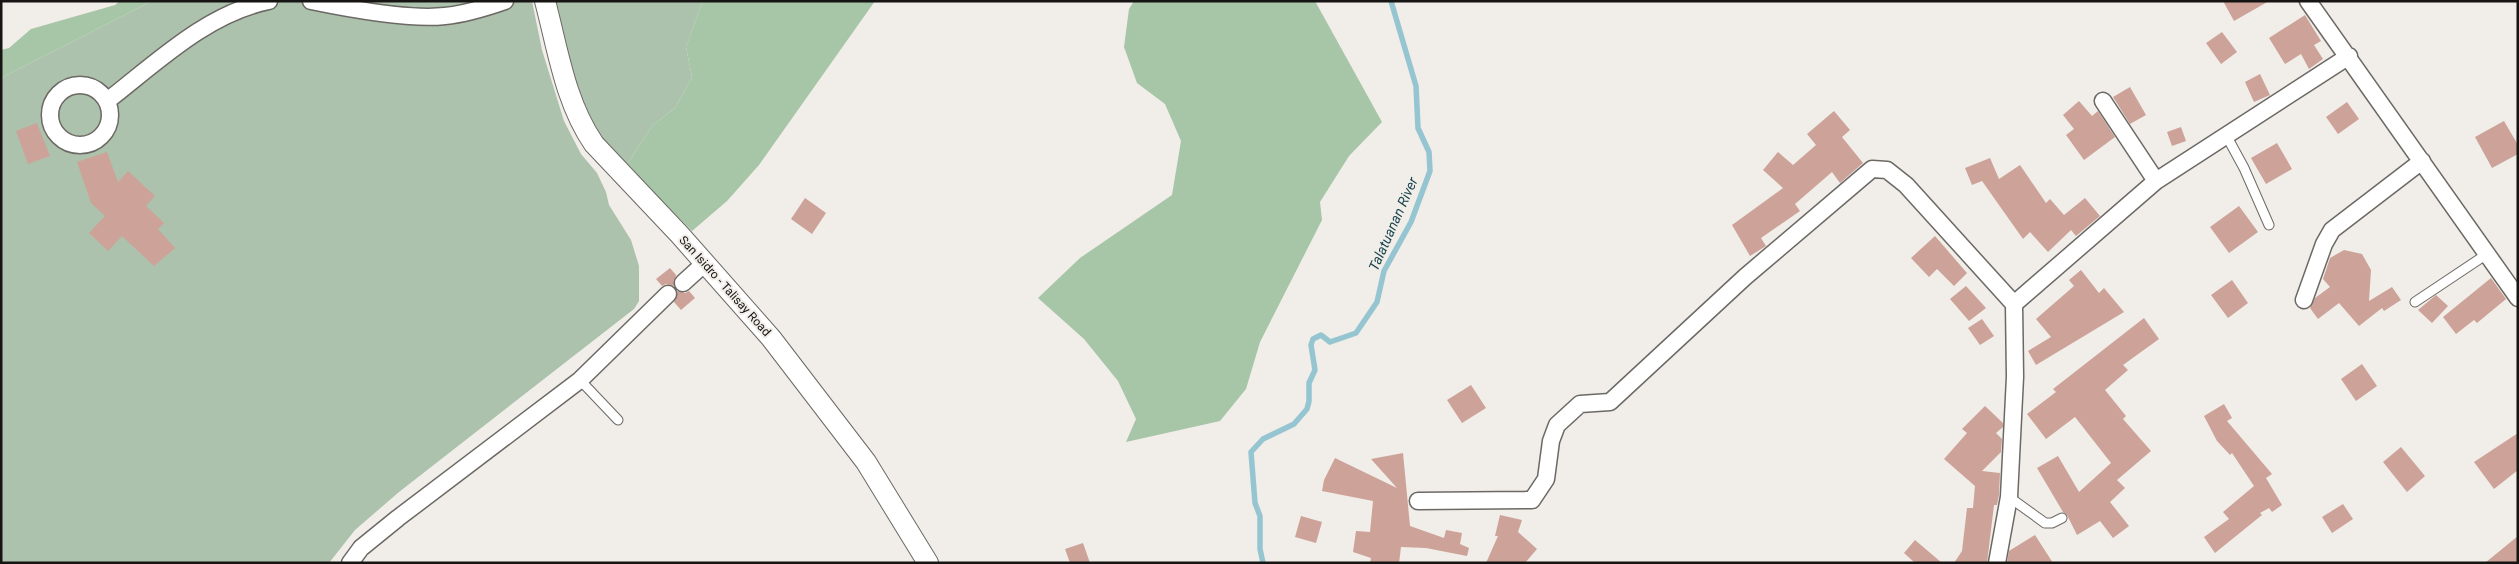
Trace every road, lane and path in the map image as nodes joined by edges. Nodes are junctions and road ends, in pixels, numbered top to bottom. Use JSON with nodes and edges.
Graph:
{"nodes":[{"id":1,"x":269,"y":1,"type":"edge"},
{"id":2,"x":311,"y":1,"type":"edge"},
{"id":3,"x":505,"y":1,"type":"edge"},
{"id":4,"x":546,"y":1,"type":"edge"},
{"id":5,"x":2308,"y":1,"type":"edge"},
{"id":6,"x":2349,"y":56,"type":"junction"},
{"id":7,"x":106,"y":101,"type":"dead end"},
{"id":8,"x":2103,"y":101,"type":"dead end"},
{"id":9,"x":2226,"y":136,"type":"junction"},
{"id":10,"x":2422,"y":161,"type":"junction"},
{"id":11,"x":2156,"y":181,"type":"junction"},
{"id":12,"x":2269,"y":225,"type":"dead end"},
{"id":13,"x":2487,"y":254,"type":"junction"},
{"id":14,"x":706,"y":263,"type":"junction"},
{"id":15,"x":683,"y":283,"type":"dead end"},
{"id":16,"x":668,"y":294,"type":"dead end"},
{"id":17,"x":2518,"y":298,"type":"edge"},
{"id":18,"x":2304,"y":300,"type":"dead end"},
{"id":19,"x":2415,"y":302,"type":"dead end"},
{"id":20,"x":2014,"y":304,"type":"junction"},
{"id":21,"x":580,"y":380,"type":"junction"},
{"id":22,"x":618,"y":420,"type":"dead end"},
{"id":23,"x":2009,"y":497,"type":"junction"},
{"id":24,"x":1418,"y":501,"type":"dead end"},
{"id":25,"x":2062,"y":518,"type":"dead end"},
{"id":26,"x":350,"y":563,"type":"edge"},
{"id":27,"x":928,"y":563,"type":"edge"},
{"id":28,"x":1997,"y":563,"type":"edge"}],
"edges":[{"from":1,"to":7,"type":"street"},
{"from":2,"to":3,"type":"street"},
{"from":4,"to":14,"type":"street","name":"San Isidro - Talisay Road"},
{"from":5,"to":6,"type":"street"},
{"from":6,"to":9,"type":"street"},
{"from":6,"to":10,"type":"street"},
{"from":8,"to":11,"type":"street"},
{"from":9,"to":11,"type":"street"},
{"from":9,"to":12,"type":"lane"},
{"from":10,"to":13,"type":"street"},
{"from":10,"to":18,"type":"street"},
{"from":11,"to":20,"type":"street"},
{"from":13,"to":17,"type":"street"},
{"from":13,"to":19,"type":"lane"},
{"from":14,"to":15,"type":"street"},
{"from":14,"to":27,"type":"street","name":"San Isidro - Talisay Road"},
{"from":16,"to":21,"type":"street"},
{"from":20,"to":23,"type":"street"},
{"from":20,"to":24,"type":"street"},
{"from":21,"to":22,"type":"lane"},
{"from":21,"to":26,"type":"street"},
{"from":23,"to":25,"type":"lane"},
{"from":23,"to":28,"type":"street"}]}
